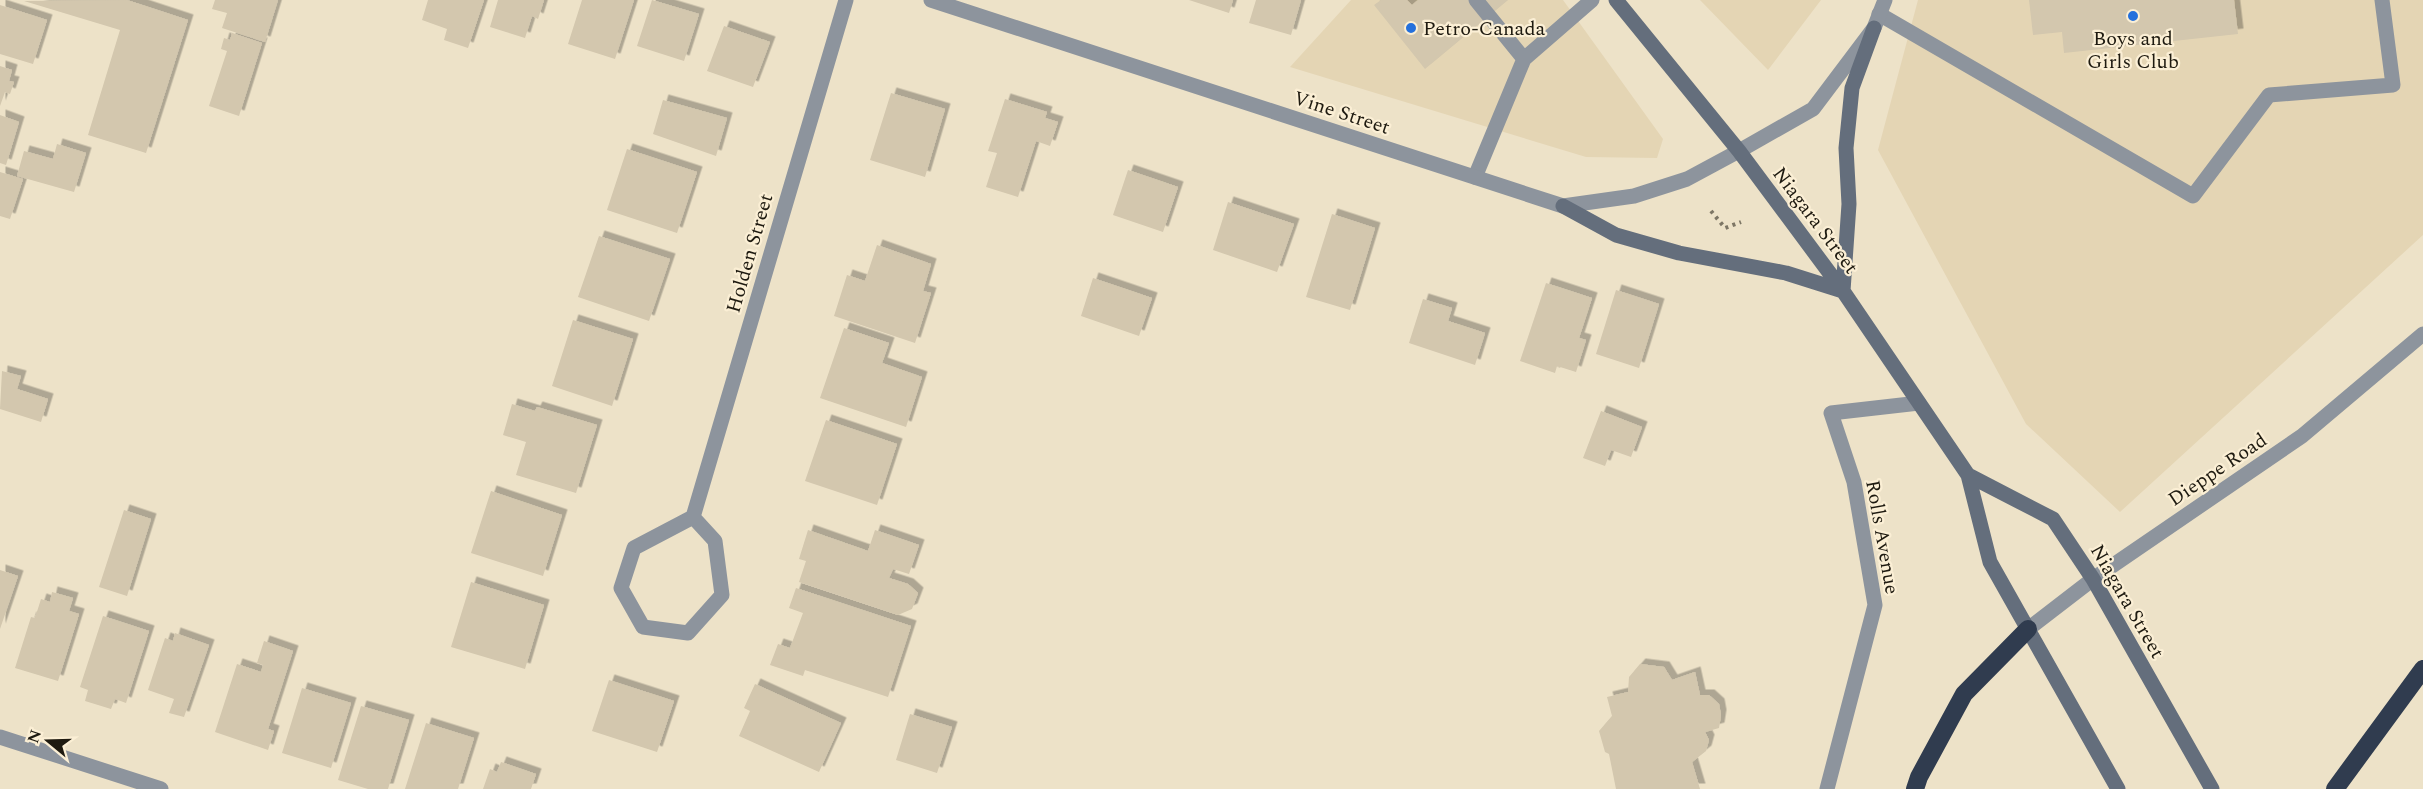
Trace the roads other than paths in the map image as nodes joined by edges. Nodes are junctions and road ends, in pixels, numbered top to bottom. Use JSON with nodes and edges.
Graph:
{"nodes":[{"id":1,"x":846,"y":0,"type":"edge"},
{"id":2,"x":931,"y":0,"type":"edge"},
{"id":3,"x":1476,"y":0,"type":"edge"},
{"id":4,"x":1592,"y":0,"type":"edge"},
{"id":5,"x":1616,"y":0,"type":"edge"},
{"id":6,"x":2382,"y":0,"type":"edge"},
{"id":7,"x":1879,"y":14,"type":"edge"},
{"id":8,"x":1524,"y":59,"type":"junction"},
{"id":9,"x":1739,"y":151,"type":"junction"},
{"id":10,"x":1475,"y":177,"type":"junction"},
{"id":11,"x":1563,"y":206,"type":"junction"},
{"id":12,"x":1843,"y":291,"type":"junction"},
{"id":13,"x":2423,"y":334,"type":"edge"},
{"id":14,"x":1919,"y":403,"type":"junction"},
{"id":15,"x":1968,"y":475,"type":"junction"},
{"id":16,"x":693,"y":517,"type":"junction"},
{"id":17,"x":2093,"y":579,"type":"junction"},
{"id":18,"x":2028,"y":629,"type":"junction"},
{"id":19,"x":2423,"y":669,"type":"edge"},
{"id":20,"x":0,"y":736,"type":"edge"},
{"id":21,"x":161,"y":789,"type":"edge"},
{"id":22,"x":1827,"y":789,"type":"edge"},
{"id":23,"x":1915,"y":789,"type":"edge"},
{"id":24,"x":2118,"y":789,"type":"edge"},
{"id":25,"x":2212,"y":789,"type":"edge"},
{"id":26,"x":2335,"y":789,"type":"edge"}],
"edges":[{"from":1,"to":16,"type":"street","name":"Holden Street"},
{"from":2,"to":10,"type":"street","name":"Vine Street"},
{"from":3,"to":8,"type":"street"},
{"from":4,"to":8,"type":"street"},
{"from":5,"to":9,"type":"main road","name":"Niagara Street"},
{"from":6,"to":7,"type":"street"},
{"from":7,"to":9,"type":"street","name":"Vine Street"},
{"from":7,"to":12,"type":"main road"},
{"from":8,"to":10,"type":"street"},
{"from":9,"to":11,"type":"street","name":"Vine Street"},
{"from":9,"to":12,"type":"main road","name":"Niagara Street"},
{"from":10,"to":11,"type":"street","name":"Vine Street"},
{"from":11,"to":12,"type":"main road"},
{"from":12,"to":14,"type":"main road","name":"Niagara Street"},
{"from":13,"to":17,"type":"street","name":"Dieppe Road"},
{"from":14,"to":15,"type":"main road","name":"Niagara Street"},
{"from":14,"to":22,"type":"street","name":"Rolls Avenue"},
{"from":15,"to":17,"type":"main road","name":"Niagara Street"},
{"from":15,"to":18,"type":"main road","name":"Niagara Street"},
{"from":16,"to":16,"type":"street"},
{"from":17,"to":18,"type":"street","name":"Dieppe Road"},
{"from":17,"to":25,"type":"main road","name":"Niagara Street"},
{"from":18,"to":23,"type":"highway"},
{"from":18,"to":24,"type":"main road","name":"Niagara Street"},
{"from":19,"to":26,"type":"highway"},
{"from":20,"to":21,"type":"street"}]}
